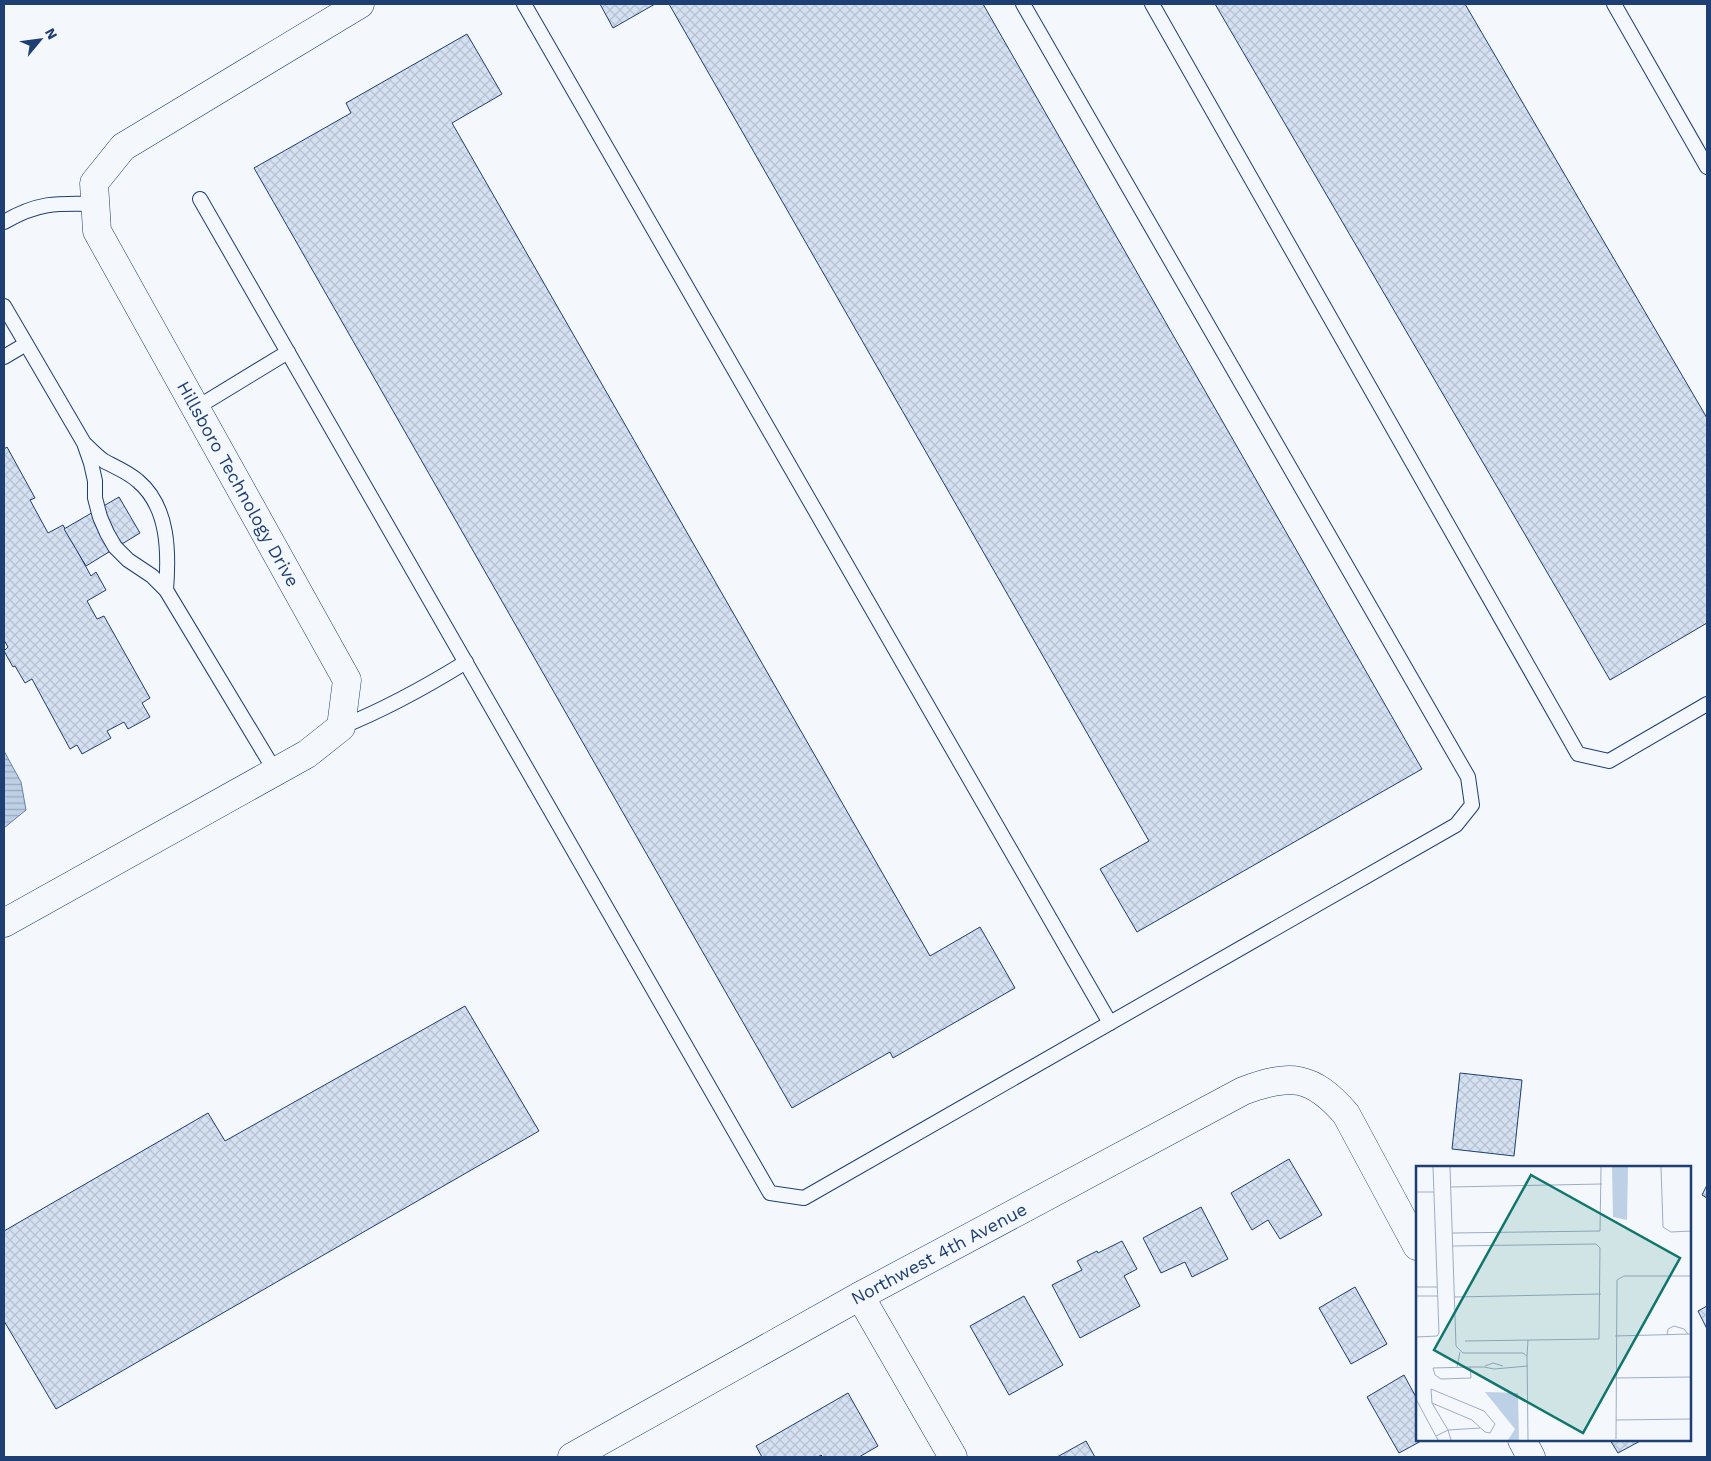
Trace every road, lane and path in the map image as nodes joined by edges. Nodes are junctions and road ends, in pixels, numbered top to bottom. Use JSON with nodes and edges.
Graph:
{"nodes":[{"id":1,"x":360,"y":4,"type":"edge"},
{"id":2,"x":524,"y":4,"type":"edge"},
{"id":3,"x":1023,"y":4,"type":"edge"},
{"id":4,"x":1152,"y":4,"type":"edge"},
{"id":5,"x":1614,"y":4,"type":"edge"},
{"id":6,"x":1707,"y":167,"type":"edge"},
{"id":7,"x":200,"y":198,"type":"dead end"},
{"id":8,"x":96,"y":204,"type":"junction"},
{"id":9,"x":4,"y":222,"type":"edge"},
{"id":10,"x":4,"y":306,"type":"edge"},
{"id":11,"x":26,"y":344,"type":"junction"},
{"id":12,"x":288,"y":352,"type":"junction"},
{"id":13,"x":4,"y":357,"type":"edge"},
{"id":14,"x":196,"y":408,"type":"junction"},
{"id":15,"x":84,"y":443,"type":"junction"},
{"id":16,"x":166,"y":590,"type":"junction"},
{"id":17,"x":466,"y":662,"type":"junction"},
{"id":18,"x":1707,"y":704,"type":"edge"},
{"id":19,"x":341,"y":727,"type":"junction"},
{"id":20,"x":275,"y":771,"type":"junction"},
{"id":21,"x":4,"y":923,"type":"edge"},
{"id":22,"x":1110,"y":1023,"type":"junction"},
{"id":23,"x":1416,"y":1244,"type":"edge"},
{"id":24,"x":860,"y":1296,"type":"junction"},
{"id":25,"x":1523,"y":1441,"type":"edge"},
{"id":26,"x":572,"y":1457,"type":"edge"},
{"id":27,"x":953,"y":1457,"type":"edge"},
{"id":28,"x":1531,"y":1457,"type":"edge"}],
"edges":[{"from":1,"to":8,"type":"street","name":"Hillsboro Technology Drive"},
{"from":2,"to":22,"type":"lane"},
{"from":3,"to":22,"type":"lane"},
{"from":4,"to":18,"type":"lane"},
{"from":5,"to":6,"type":"lane"},
{"from":7,"to":12,"type":"lane"},
{"from":8,"to":9,"type":"lane"},
{"from":8,"to":14,"type":"street","name":"Hillsboro Technology Drive"},
{"from":10,"to":11,"type":"lane"},
{"from":11,"to":13,"type":"lane"},
{"from":11,"to":15,"type":"lane"},
{"from":12,"to":14,"type":"lane"},
{"from":12,"to":17,"type":"lane"},
{"from":14,"to":19,"type":"street","name":"Hillsboro Technology Drive"},
{"from":15,"to":16,"type":"lane"},
{"from":15,"to":16,"type":"lane"},
{"from":16,"to":20,"type":"lane"},
{"from":17,"to":19,"type":"lane"},
{"from":17,"to":22,"type":"lane"},
{"from":19,"to":20,"type":"street"},
{"from":20,"to":21,"type":"street"},
{"from":23,"to":24,"type":"street","name":"Northwest 4th Avenue"},
{"from":24,"to":26,"type":"street","name":"Northwest 4th Avenue"},
{"from":24,"to":27,"type":"street"},
{"from":25,"to":28,"type":"street"}]}
